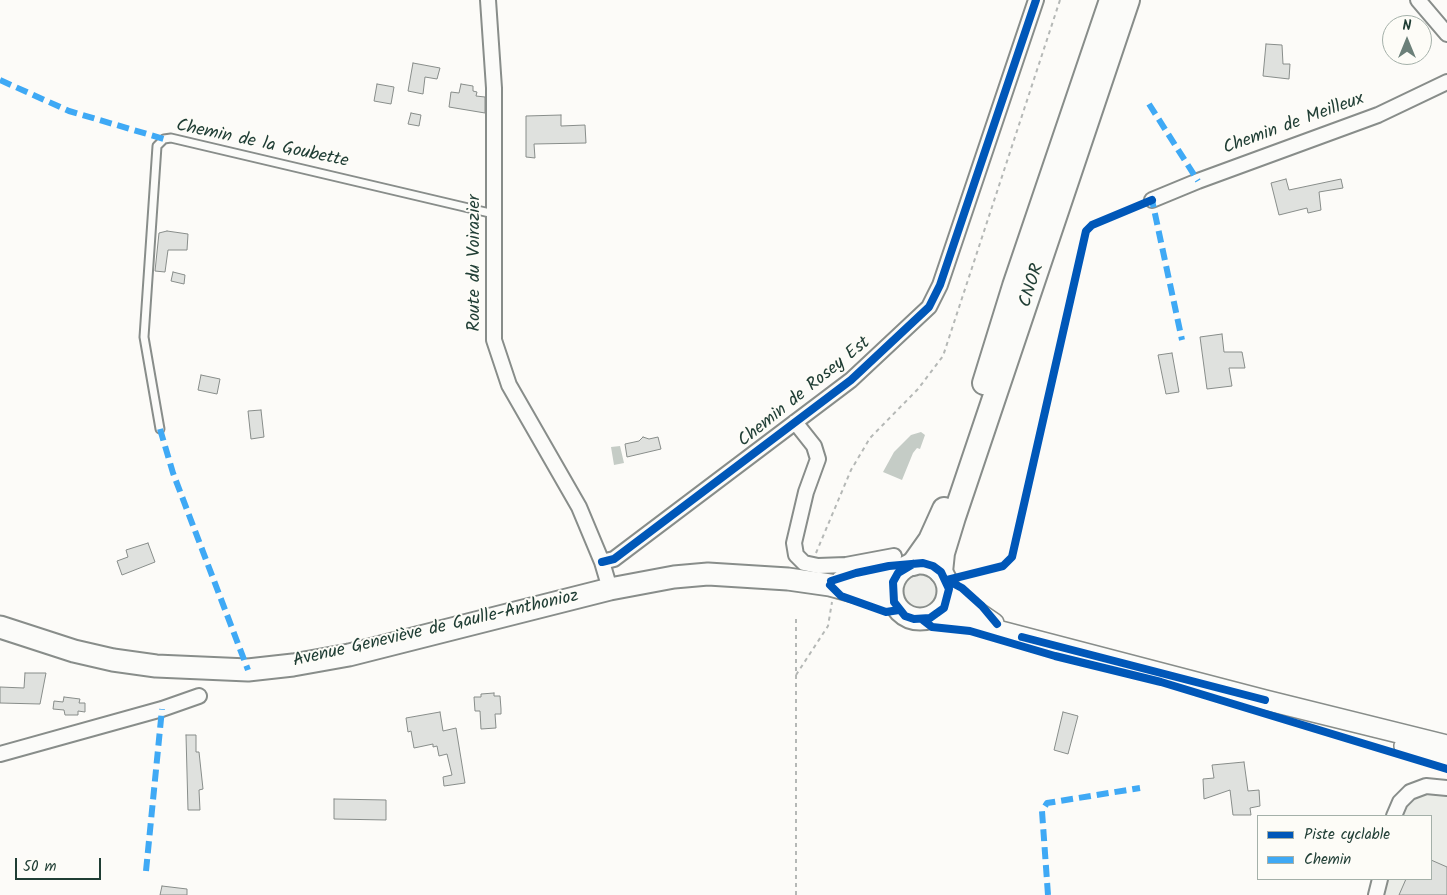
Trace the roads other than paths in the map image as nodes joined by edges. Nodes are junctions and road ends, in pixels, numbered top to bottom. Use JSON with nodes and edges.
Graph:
{"nodes":[{"id":1,"x":488,"y":0,"type":"edge"},
{"id":2,"x":1036,"y":0,"type":"edge"},
{"id":3,"x":1111,"y":0,"type":"edge"},
{"id":4,"x":1128,"y":0,"type":"edge"},
{"id":5,"x":1418,"y":0,"type":"edge"},
{"id":6,"x":1447,"y":34,"type":"edge"},
{"id":7,"x":1447,"y":82,"type":"edge"},
{"id":8,"x":1152,"y":200,"type":"dead end"},
{"id":9,"x":494,"y":214,"type":"junction"},
{"id":10,"x":795,"y":422,"type":"junction"},
{"id":11,"x":160,"y":429,"type":"dead end"},
{"id":12,"x":602,"y":562,"type":"junction"},
{"id":13,"x":902,"y":565,"type":"junction"},
{"id":14,"x":945,"y":580,"type":"junction"},
{"id":15,"x":822,"y":584,"type":"junction"},
{"id":16,"x":610,"y":589,"type":"junction"},
{"id":17,"x":894,"y":602,"type":"junction"},
{"id":18,"x":937,"y":615,"type":"junction"},
{"id":19,"x":0,"y":627,"type":"edge"},
{"id":20,"x":1022,"y":637,"type":"junction"},
{"id":21,"x":199,"y":696,"type":"dead end"},
{"id":22,"x":1265,"y":700,"type":"junction"},
{"id":23,"x":1447,"y":745,"type":"edge"},
{"id":24,"x":0,"y":754,"type":"edge"},
{"id":25,"x":1447,"y":759,"type":"edge"},
{"id":26,"x":1447,"y":788,"type":"edge"},
{"id":27,"x":1394,"y":815,"type":"edge"},
{"id":28,"x":1380,"y":880,"type":"edge"},
{"id":29,"x":1376,"y":895,"type":"edge"}],
"edges":[{"from":1,"to":9,"type":"street","name":"Route du Voirazier"},
{"from":2,"to":10,"type":"street","name":"Chemin de Rosey Est"},
{"from":3,"to":13,"type":"highway","name":"CNOR"},
{"from":4,"to":14,"type":"highway","name":"CNOR"},
{"from":5,"to":6,"type":"street"},
{"from":7,"to":8,"type":"street","name":"Chemin de Meilleux"},
{"from":9,"to":11,"type":"lane","name":"Chemin de la Goubette"},
{"from":9,"to":12,"type":"street","name":"Route du Voirazier"},
{"from":10,"to":12,"type":"street","name":"Chemin de Rosey Est"},
{"from":10,"to":13,"type":"street"},
{"from":12,"to":16,"type":"street","name":"Route du Voirazier"},
{"from":13,"to":14,"type":"main road"},
{"from":13,"to":15,"type":"main road","name":"Avenue Geneviève de Gaulle-Anthonioz"},
{"from":13,"to":17,"type":"main road"},
{"from":14,"to":18,"type":"main road"},
{"from":14,"to":20,"type":"main road"},
{"from":15,"to":16,"type":"main road","name":"Avenue Geneviève de Gaulle-Anthonioz"},
{"from":15,"to":17,"type":"main road","name":"Avenue Geneviève de Gaulle-Anthonioz"},
{"from":16,"to":19,"type":"main road","name":"Avenue Geneviève de Gaulle-Anthonioz"},
{"from":17,"to":18,"type":"main road"},
{"from":18,"to":20,"type":"main road"},
{"from":20,"to":22,"type":"main road"},
{"from":21,"to":24,"type":"street"},
{"from":22,"to":23,"type":"main road"},
{"from":22,"to":25,"type":"main road"},
{"from":26,"to":27,"type":"street"},
{"from":28,"to":29,"type":"street"}]}
